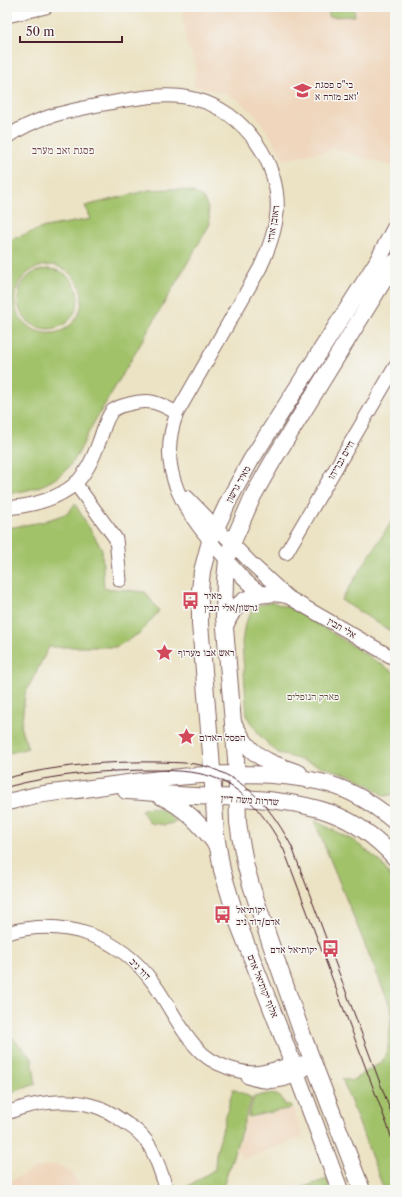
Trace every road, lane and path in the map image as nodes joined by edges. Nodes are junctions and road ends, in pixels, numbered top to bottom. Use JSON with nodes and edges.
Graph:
{"nodes":[{"id":1,"x":46,"y":7,"type":"edge"},
{"id":2,"x":7,"y":16,"type":"edge"},
{"id":3,"x":7,"y":137,"type":"edge"},
{"id":4,"x":395,"y":228,"type":"edge"},
{"id":5,"x":395,"y":262,"type":"edge"},
{"id":6,"x":395,"y":367,"type":"edge"},
{"id":7,"x":177,"y":413,"type":"junction"},
{"id":8,"x":75,"y":483,"type":"junction"},
{"id":9,"x":7,"y":508,"type":"edge"},
{"id":10,"x":213,"y":534,"type":"junction"},
{"id":11,"x":232,"y":544,"type":"junction"},
{"id":12,"x":286,"y":552,"type":"dead end"},
{"id":13,"x":227,"y":560,"type":"junction"},
{"id":14,"x":120,"y":580,"type":"dead end"},
{"id":15,"x":269,"y":594,"type":"junction"},
{"id":16,"x":288,"y":597,"type":"junction"},
{"id":17,"x":225,"y":627,"type":"junction"},
{"id":18,"x":395,"y":659,"type":"edge"},
{"id":19,"x":233,"y":722,"type":"junction"},
{"id":20,"x":211,"y":755,"type":"junction"},
{"id":21,"x":236,"y":774,"type":"junction"},
{"id":22,"x":325,"y":784,"type":"junction"},
{"id":23,"x":213,"y":785,"type":"junction"},
{"id":24,"x":88,"y":789,"type":"junction"},
{"id":25,"x":153,"y":793,"type":"junction"},
{"id":26,"x":238,"y":798,"type":"junction"},
{"id":27,"x":7,"y":802,"type":"edge"},
{"id":28,"x":283,"y":802,"type":"junction"},
{"id":29,"x":395,"y":822,"type":"edge"},
{"id":30,"x":218,"y":848,"type":"junction"},
{"id":31,"x":395,"y":858,"type":"edge"},
{"id":32,"x":7,"y":933,"type":"edge"},
{"id":33,"x":313,"y":1063,"type":"junction"},
{"id":34,"x":295,"y":1069,"type":"junction"},
{"id":35,"x":7,"y":1113,"type":"edge"},
{"id":36,"x":167,"y":1190,"type":"edge"},
{"id":37,"x":340,"y":1190,"type":"edge"},
{"id":38,"x":362,"y":1190,"type":"edge"}],
"edges":[{"from":1,"to":2,"type":"street"},
{"from":3,"to":7,"type":"street","name":"ראובן ארזי"},
{"from":4,"to":10,"type":"street","name":"מאיר גרשון"},
{"from":5,"to":11,"type":"street","name":"מאיר גרשון"},
{"from":6,"to":12,"type":"street","name":"חיים גבריהו"},
{"from":7,"to":8,"type":"street"},
{"from":7,"to":10,"type":"street","name":"ראובן ארזי"},
{"from":8,"to":9,"type":"street"},
{"from":8,"to":14,"type":"street"},
{"from":10,"to":11,"type":"street","name":"ראובן ארזי"},
{"from":10,"to":13,"type":"street","name":"אלי תבין"},
{"from":10,"to":20,"type":"street","name":"מאיר גרשון"},
{"from":11,"to":13,"type":"street","name":"מאיר גרשון"},
{"from":11,"to":16,"type":"street","name":"אלי תבין"},
{"from":13,"to":15,"type":"street","name":"אלי תבין"},
{"from":13,"to":17,"type":"street","name":"מאיר גרשון"},
{"from":15,"to":16,"type":"street","name":"אלי תבין"},
{"from":15,"to":17,"type":"street"},
{"from":16,"to":18,"type":"street","name":"אלי תבין"},
{"from":17,"to":19,"type":"street","name":"מאיר גרשון"},
{"from":19,"to":21,"type":"street","name":"מאיר גרשון"},
{"from":19,"to":22,"type":"street"},
{"from":20,"to":21,"type":"street"},
{"from":20,"to":23,"type":"street","name":"מאיר גרשון"},
{"from":21,"to":22,"type":"street","name":"שדרות משה דיין"},
{"from":21,"to":23,"type":"street","name":"שדרות משה דיין"},
{"from":21,"to":26,"type":"street","name":"מאיר גרשון"},
{"from":21,"to":28,"type":"street"},
{"from":22,"to":29,"type":"street","name":"שדרות משה דיין"},
{"from":23,"to":24,"type":"street","name":"שדרות משה דיין"},
{"from":23,"to":25,"type":"street","name":"שדרות משה דיין"},
{"from":23,"to":26,"type":"street"},
{"from":23,"to":30,"type":"street","name":"אלוף יקותיאל אדם"},
{"from":24,"to":25,"type":"street","name":"שדרות משה דיין"},
{"from":24,"to":27,"type":"street","name":"שדרות משה דיין"},
{"from":25,"to":30,"type":"street"},
{"from":26,"to":28,"type":"street","name":"שדרות משה דיין"},
{"from":26,"to":33,"type":"street","name":"אלוף יקותיאל אדם"},
{"from":28,"to":31,"type":"street","name":"שדרות משה דיין"},
{"from":30,"to":34,"type":"street","name":"אלוף יקותיאל אדם"},
{"from":32,"to":34,"type":"street","name":"דוד ניב"},
{"from":33,"to":34,"type":"street","name":"דוד ניב"},
{"from":33,"to":38,"type":"street","name":"אלוף יקותיאל אדם"},
{"from":34,"to":37,"type":"street","name":"אלוף יקותיאל אדם"},
{"from":35,"to":36,"type":"street"}]}
